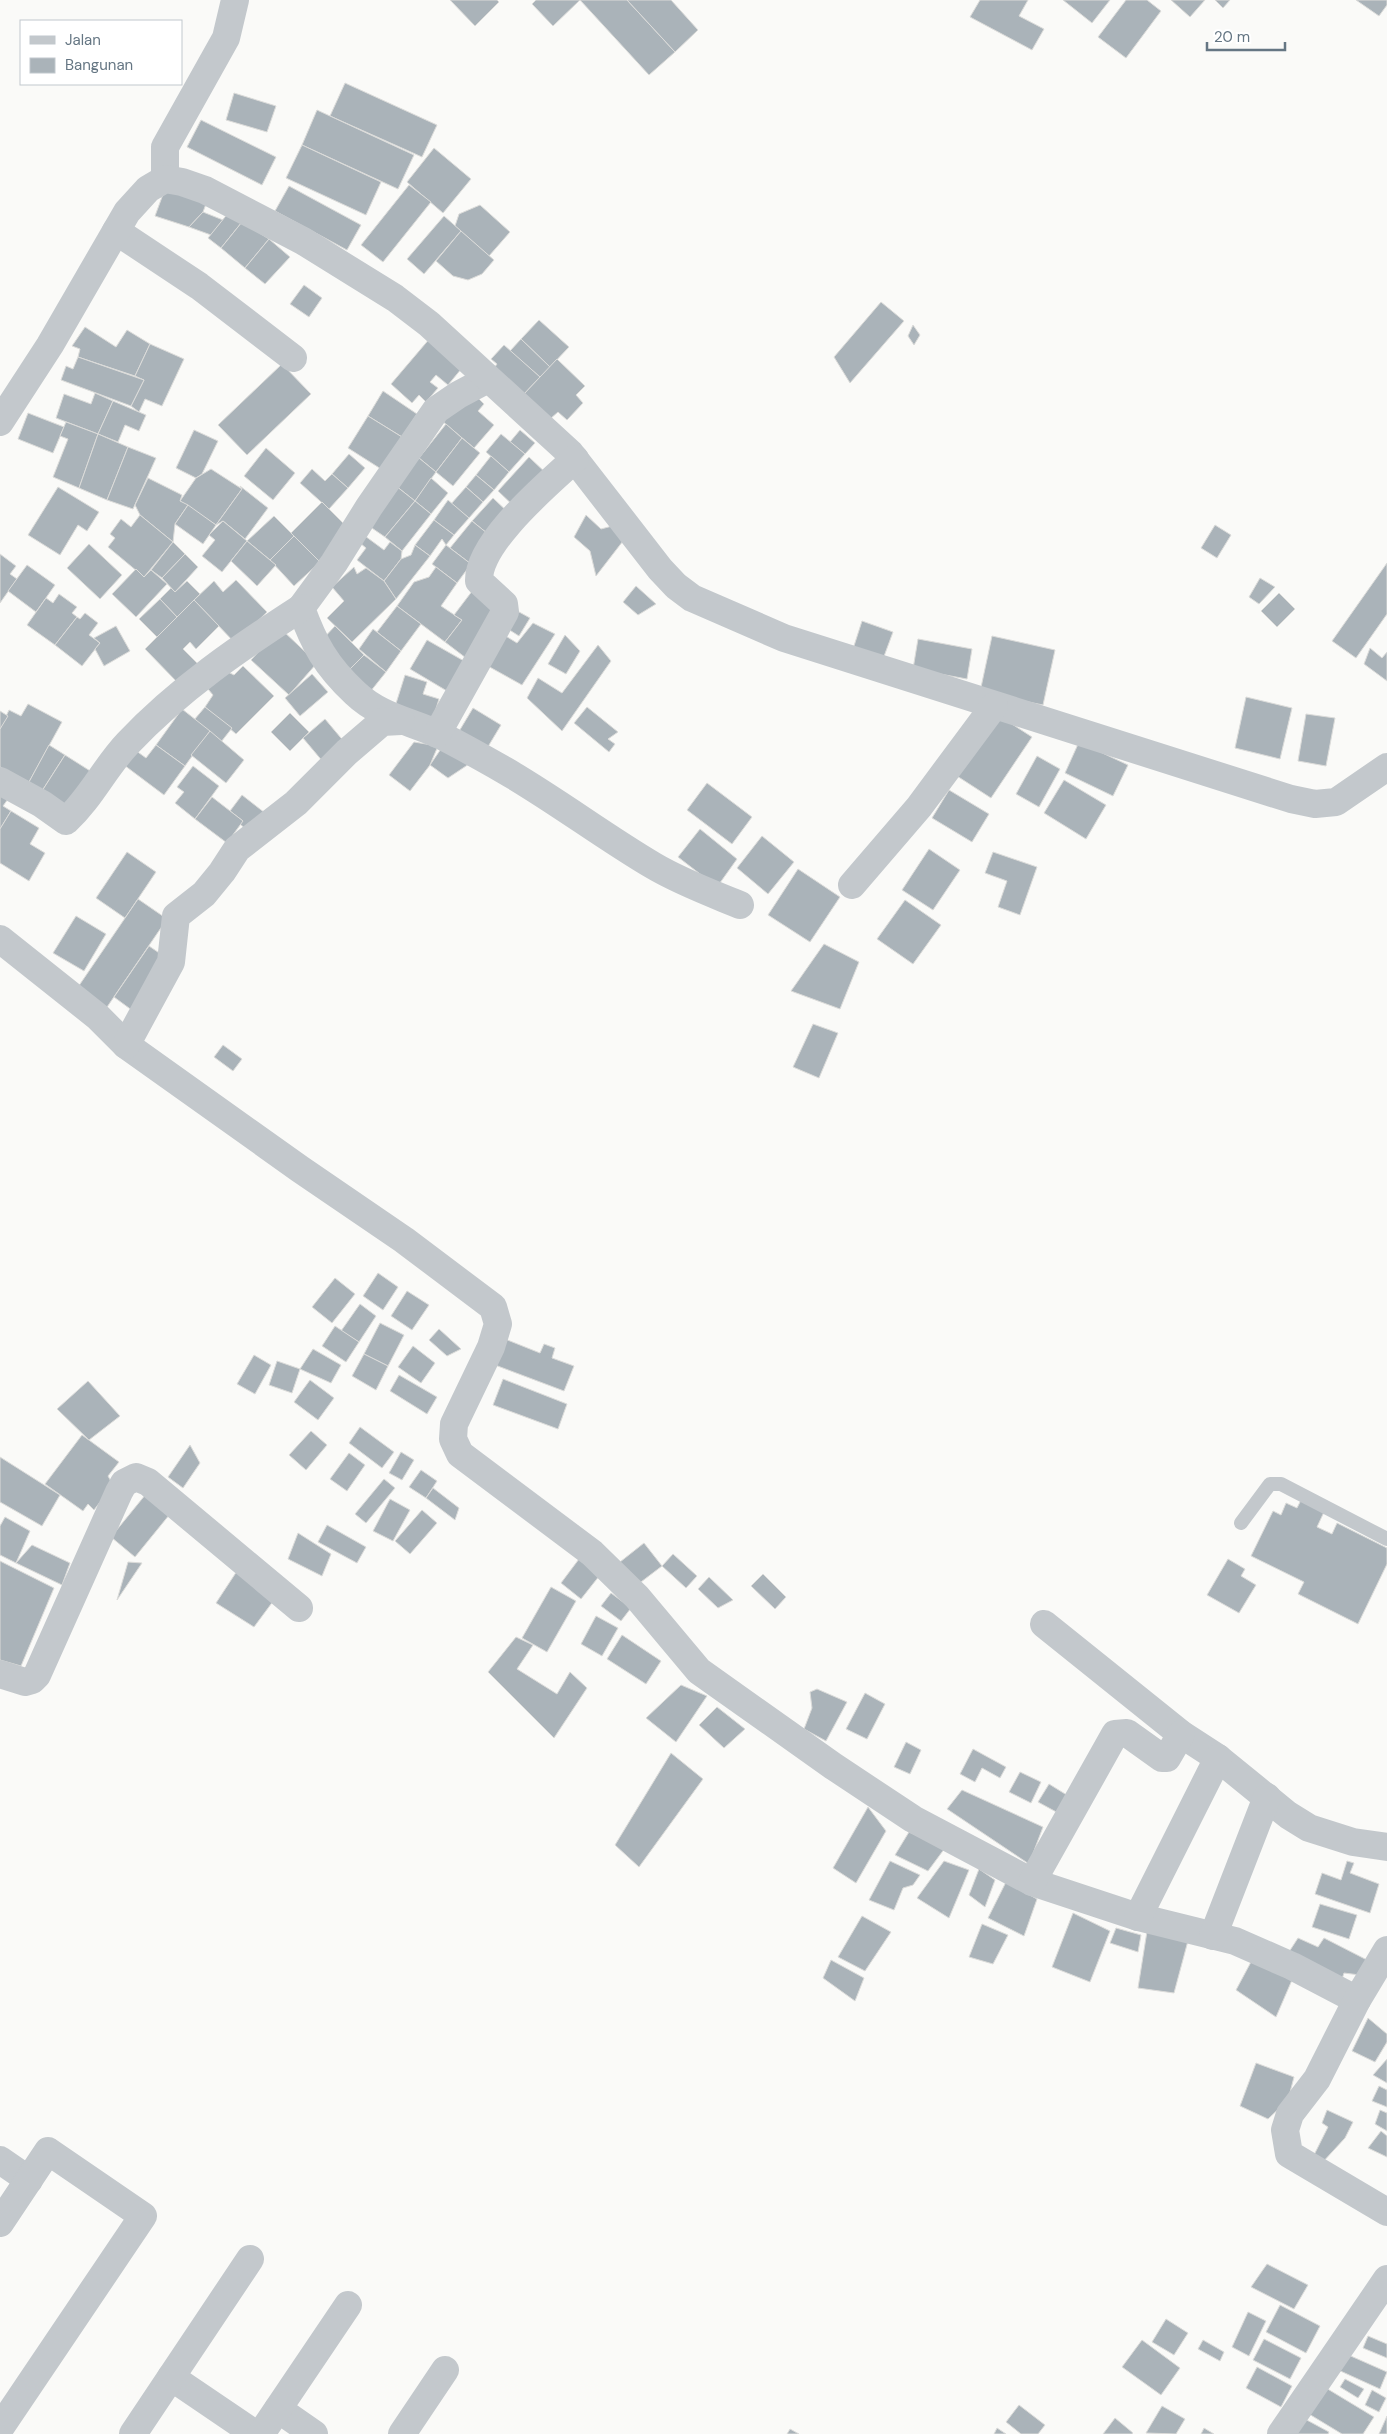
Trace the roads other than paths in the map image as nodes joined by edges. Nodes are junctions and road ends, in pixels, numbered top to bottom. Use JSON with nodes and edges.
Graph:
{"nodes":[{"id":1,"x":235,"y":0,"type":"edge"},
{"id":2,"x":165,"y":180,"type":"junction"},
{"id":3,"x":116,"y":231,"type":"junction"},
{"id":4,"x":293,"y":358,"type":"dead end"},
{"id":5,"x":488,"y":379,"type":"junction"},
{"id":6,"x":0,"y":422,"type":"edge"},
{"id":7,"x":576,"y":459,"type":"junction"},
{"id":8,"x":301,"y":608,"type":"junction"},
{"id":9,"x":994,"y":706,"type":"junction"},
{"id":10,"x":400,"y":721,"type":"junction"},
{"id":11,"x":436,"y":734,"type":"junction"},
{"id":12,"x":1387,"y":766,"type":"edge"},
{"id":13,"x":0,"y":781,"type":"edge"},
{"id":14,"x":852,"y":884,"type":"dead end"},
{"id":15,"x":740,"y":905,"type":"dead end"},
{"id":16,"x":0,"y":939,"type":"edge"},
{"id":17,"x":126,"y":1045,"type":"junction"},
{"id":18,"x":1241,"y":1523,"type":"dead end"},
{"id":19,"x":1387,"y":1539,"type":"edge"},
{"id":20,"x":299,"y":1608,"type":"dead end"},
{"id":21,"x":1044,"y":1624,"type":"dead end"},
{"id":22,"x":0,"y":1674,"type":"edge"},
{"id":23,"x":1181,"y":1734,"type":"junction"},
{"id":24,"x":1218,"y":1758,"type":"junction"},
{"id":25,"x":1267,"y":1797,"type":"junction"},
{"id":26,"x":1387,"y":1846,"type":"edge"},
{"id":27,"x":1032,"y":1882,"type":"junction"},
{"id":28,"x":1138,"y":1917,"type":"junction"},
{"id":29,"x":1213,"y":1936,"type":"junction"},
{"id":30,"x":1387,"y":1950,"type":"edge"},
{"id":31,"x":1357,"y":2000,"type":"junction"},
{"id":32,"x":0,"y":2160,"type":"edge"},
{"id":33,"x":29,"y":2180,"type":"junction"},
{"id":34,"x":1387,"y":2212,"type":"edge"},
{"id":35,"x":0,"y":2223,"type":"edge"},
{"id":36,"x":250,"y":2260,"type":"dead end"},
{"id":37,"x":1387,"y":2279,"type":"edge"},
{"id":38,"x":348,"y":2305,"type":"dead end"},
{"id":39,"x":445,"y":2370,"type":"dead end"},
{"id":40,"x":171,"y":2377,"type":"junction"},
{"id":41,"x":278,"y":2409,"type":"junction"},
{"id":42,"x":0,"y":2428,"type":"edge"},
{"id":43,"x":133,"y":2434,"type":"edge"},
{"id":44,"x":255,"y":2434,"type":"edge"},
{"id":45,"x":261,"y":2434,"type":"edge"},
{"id":46,"x":314,"y":2434,"type":"edge"},
{"id":47,"x":402,"y":2434,"type":"edge"},
{"id":48,"x":1281,"y":2434,"type":"edge"}],
"edges":[{"from":1,"to":2,"type":"street"},
{"from":2,"to":3,"type":"street"},
{"from":2,"to":5,"type":"street"},
{"from":3,"to":4,"type":"street"},
{"from":3,"to":6,"type":"street"},
{"from":5,"to":7,"type":"street"},
{"from":5,"to":8,"type":"street"},
{"from":7,"to":9,"type":"street"},
{"from":7,"to":11,"type":"street"},
{"from":8,"to":10,"type":"street"},
{"from":8,"to":13,"type":"street"},
{"from":9,"to":12,"type":"street"},
{"from":9,"to":14,"type":"street"},
{"from":10,"to":11,"type":"street"},
{"from":10,"to":17,"type":"street"},
{"from":11,"to":15,"type":"street"},
{"from":16,"to":17,"type":"street"},
{"from":17,"to":27,"type":"street"},
{"from":18,"to":19,"type":"lane"},
{"from":20,"to":22,"type":"street"},
{"from":21,"to":23,"type":"street"},
{"from":23,"to":24,"type":"street"},
{"from":23,"to":27,"type":"street"},
{"from":24,"to":25,"type":"street"},
{"from":24,"to":28,"type":"street"},
{"from":25,"to":26,"type":"street"},
{"from":25,"to":29,"type":"street"},
{"from":27,"to":28,"type":"street"},
{"from":28,"to":29,"type":"street"},
{"from":29,"to":31,"type":"street"},
{"from":30,"to":31,"type":"street"},
{"from":31,"to":34,"type":"street"},
{"from":32,"to":33,"type":"street"},
{"from":33,"to":35,"type":"street"},
{"from":33,"to":42,"type":"street"},
{"from":36,"to":40,"type":"street"},
{"from":37,"to":48,"type":"street"},
{"from":38,"to":41,"type":"street"},
{"from":39,"to":47,"type":"street"},
{"from":40,"to":43,"type":"street"},
{"from":40,"to":44,"type":"street"},
{"from":41,"to":45,"type":"street"},
{"from":41,"to":46,"type":"street"}]}
